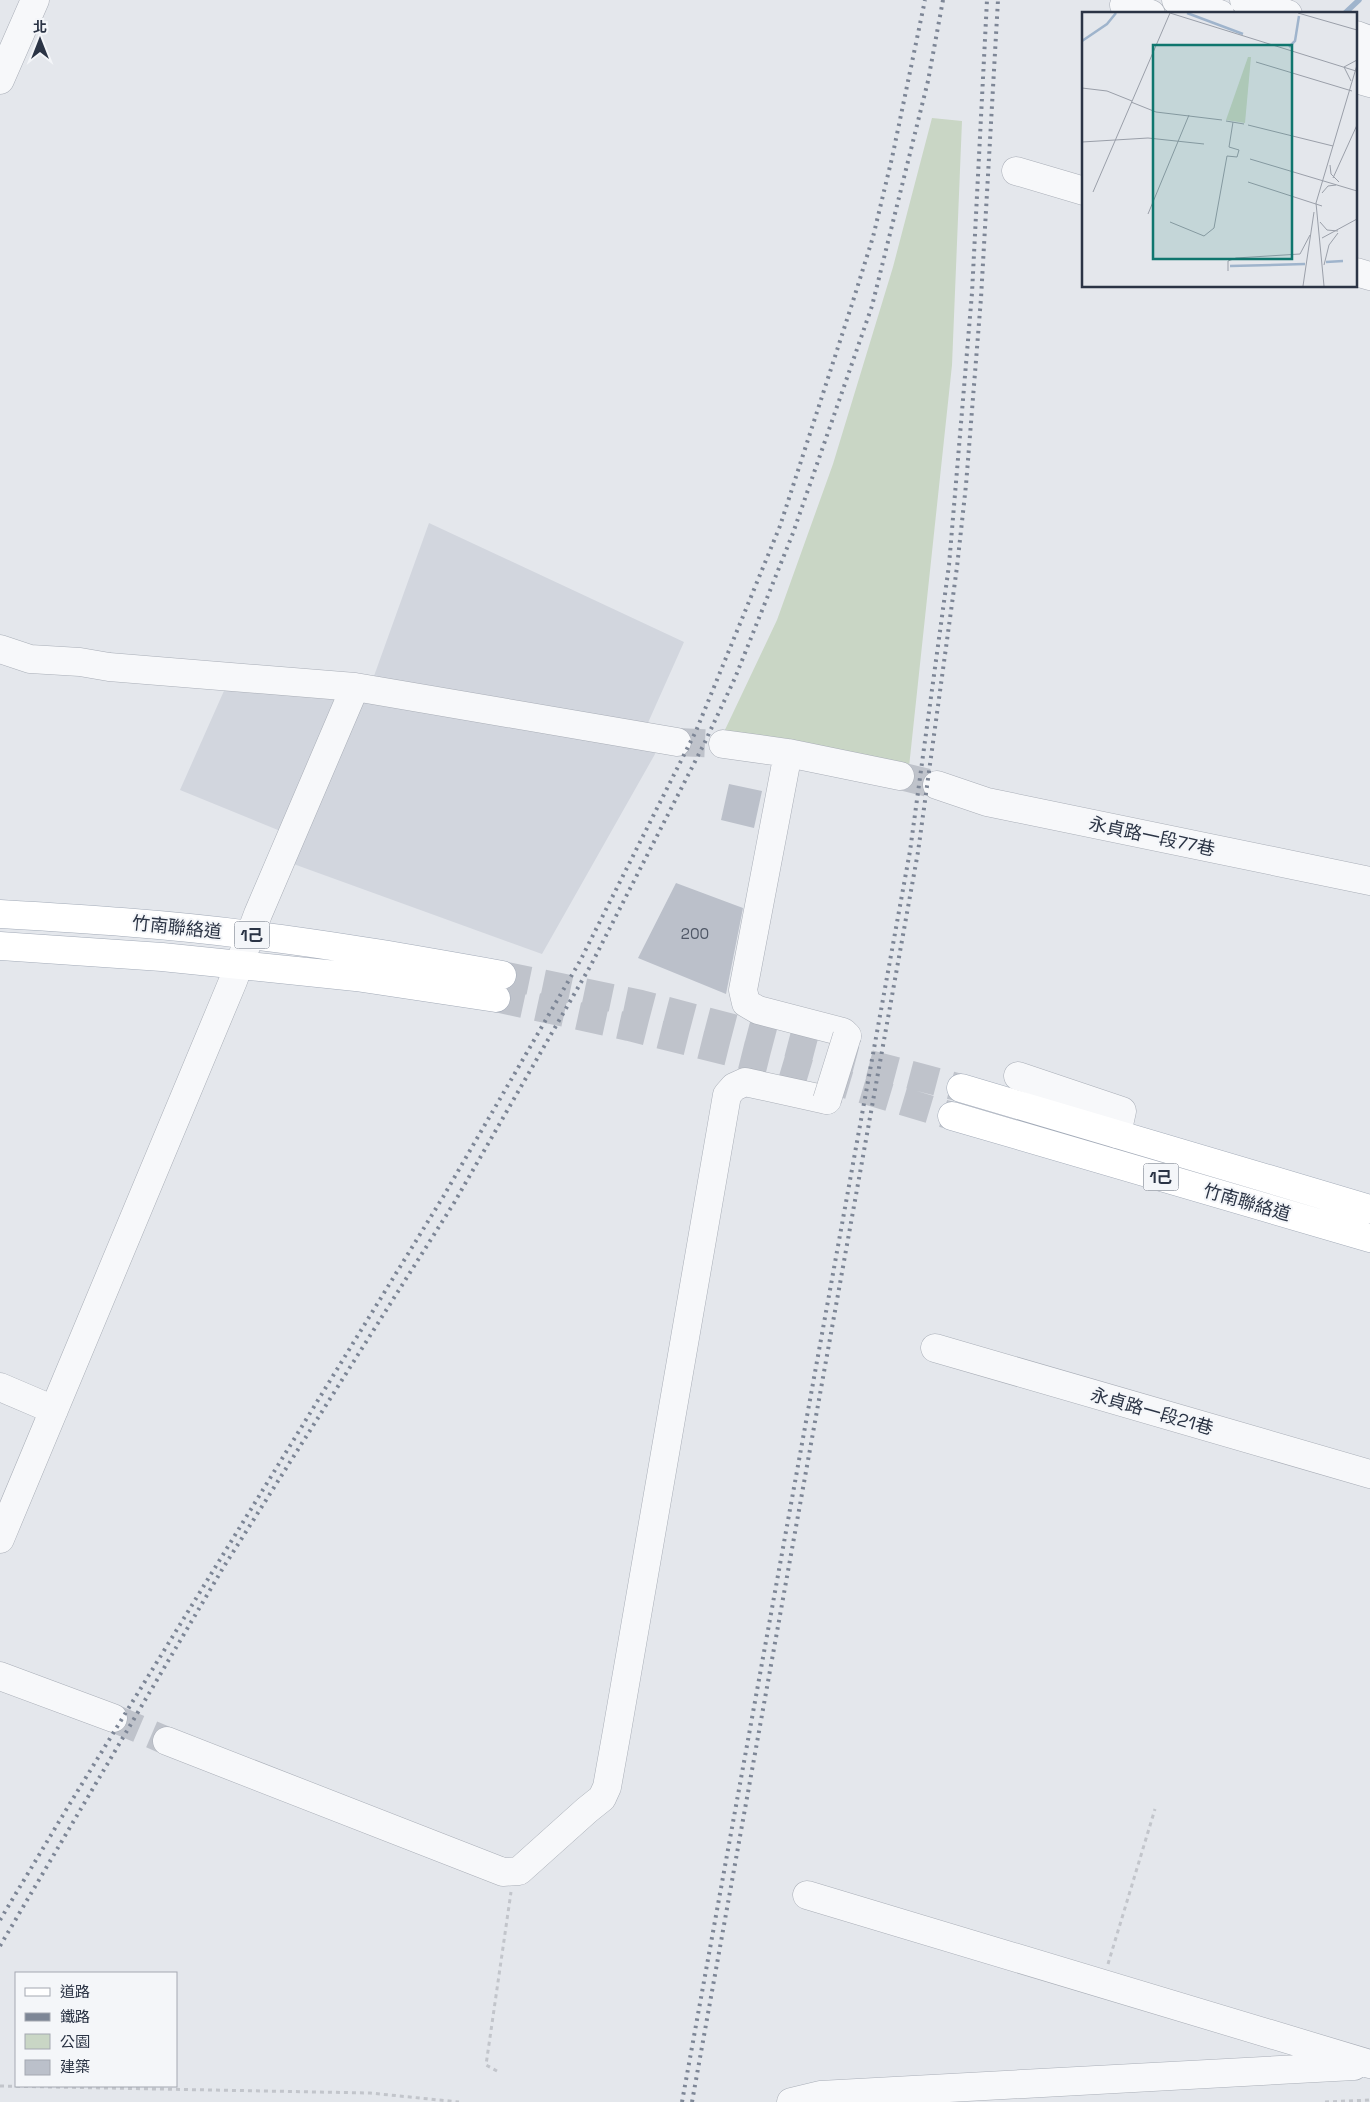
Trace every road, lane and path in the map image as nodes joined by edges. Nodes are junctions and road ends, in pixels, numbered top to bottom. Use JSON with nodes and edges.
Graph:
{"nodes":[{"id":1,"x":35,"y":0,"type":"edge"},
{"id":2,"x":1126,"y":0,"type":"edge"},
{"id":3,"x":1176,"y":0,"type":"edge"},
{"id":4,"x":1244,"y":0,"type":"edge"},
{"id":5,"x":1145,"y":12,"type":"edge"},
{"id":6,"x":1214,"y":12,"type":"edge"},
{"id":7,"x":1282,"y":12,"type":"edge"},
{"id":8,"x":1358,"y":36,"type":"edge"},
{"id":9,"x":1370,"y":40,"type":"edge"},
{"id":10,"x":1358,"y":57,"type":"edge"},
{"id":11,"x":1370,"y":61,"type":"edge"},
{"id":12,"x":0,"y":80,"type":"edge"},
{"id":13,"x":1016,"y":171,"type":"dead end"},
{"id":14,"x":1082,"y":190,"type":"edge"},
{"id":15,"x":0,"y":649,"type":"edge"},
{"id":16,"x":355,"y":687,"type":"junction"},
{"id":17,"x":677,"y":742,"type":"tunnel mouth"},
{"id":18,"x":723,"y":744,"type":"tunnel mouth"},
{"id":19,"x":788,"y":752,"type":"junction"},
{"id":20,"x":900,"y":776,"type":"tunnel mouth"},
{"id":21,"x":937,"y":785,"type":"tunnel mouth"},
{"id":22,"x":1370,"y":880,"type":"edge"},
{"id":23,"x":0,"y":914,"type":"edge"},
{"id":24,"x":250,"y":935,"type":"junction"},
{"id":25,"x":0,"y":946,"type":"edge"},
{"id":26,"x":240,"y":965,"type":"junction"},
{"id":27,"x":1018,"y":1076,"type":"dead end"},
{"id":28,"x":961,"y":1088,"type":"tunnel mouth"},
{"id":29,"x":952,"y":1116,"type":"tunnel mouth"},
{"id":30,"x":1117,"y":1134,"type":"junction"},
{"id":31,"x":1370,"y":1209,"type":"edge"},
{"id":32,"x":1370,"y":1238,"type":"edge"},
{"id":33,"x":934,"y":1348,"type":"dead end"},
{"id":34,"x":0,"y":1387,"type":"edge"},
{"id":35,"x":54,"y":1410,"type":"junction"},
{"id":36,"x":1370,"y":1474,"type":"edge"},
{"id":37,"x":0,"y":1539,"type":"edge"},
{"id":38,"x":0,"y":1676,"type":"edge"},
{"id":39,"x":113,"y":1718,"type":"tunnel mouth"},
{"id":40,"x":167,"y":1742,"type":"tunnel mouth"},
{"id":41,"x":1155,"y":1809,"type":"dead end"},
{"id":42,"x":514,"y":1872,"type":"junction"},
{"id":43,"x":807,"y":1895,"type":"dead end"},
{"id":44,"x":1102,"y":1984,"type":"junction"},
{"id":45,"x":1370,"y":2064,"type":"edge"},
{"id":46,"x":497,"y":2071,"type":"dead end"},
{"id":47,"x":0,"y":2086,"type":"edge"},
{"id":48,"x":15,"y":2086,"type":"edge"},
{"id":49,"x":53,"y":2087,"type":"edge"},
{"id":50,"x":1370,"y":2100,"type":"edge"},
{"id":51,"x":459,"y":2102,"type":"edge"},
{"id":52,"x":791,"y":2102,"type":"edge"},
{"id":53,"x":1325,"y":2102,"type":"edge"}],
"edges":[{"from":1,"to":12,"type":"street"},
{"from":2,"to":5,"type":"street"},
{"from":3,"to":6,"type":"street"},
{"from":4,"to":7,"type":"street"},
{"from":8,"to":9,"type":"street"},
{"from":10,"to":11,"type":"street"},
{"from":13,"to":14,"type":"street"},
{"from":15,"to":16,"type":"street"},
{"from":16,"to":17,"type":"street"},
{"from":16,"to":24,"type":"street"},
{"from":18,"to":19,"type":"street"},
{"from":19,"to":20,"type":"street"},
{"from":19,"to":42,"type":"street","bridge":true},
{"from":21,"to":22,"type":"street","name":"永貞路一段77巷"},
{"from":23,"to":24,"type":"main road","name":"竹南聯絡道","number":"1己"},
{"from":24,"to":26,"type":"street"},
{"from":24,"to":26,"type":"main road","name":"竹南聯絡道","number":"1己"},
{"from":25,"to":26,"type":"main road","name":"竹南聯絡道","number":"1己"},
{"from":26,"to":35,"type":"street"},
{"from":27,"to":30,"type":"street"},
{"from":28,"to":30,"type":"main road","name":"竹南聯絡道","number":"1己"},
{"from":29,"to":32,"type":"main road","name":"竹南聯絡道","number":"1己"},
{"from":30,"to":31,"type":"main road","name":"竹南聯絡道","number":"1己"},
{"from":33,"to":36,"type":"street","name":"永貞路一段21巷"},
{"from":34,"to":35,"type":"street"},
{"from":35,"to":37,"type":"street"},
{"from":38,"to":39,"type":"street"},
{"from":40,"to":42,"type":"street"},
{"from":41,"to":44,"type":"path"},
{"from":42,"to":46,"type":"path"},
{"from":43,"to":44,"type":"street"},
{"from":44,"to":45,"type":"street"},
{"from":45,"to":52,"type":"street"},
{"from":47,"to":48,"type":"path"},
{"from":49,"to":51,"type":"path"},
{"from":50,"to":53,"type":"path"}]}
